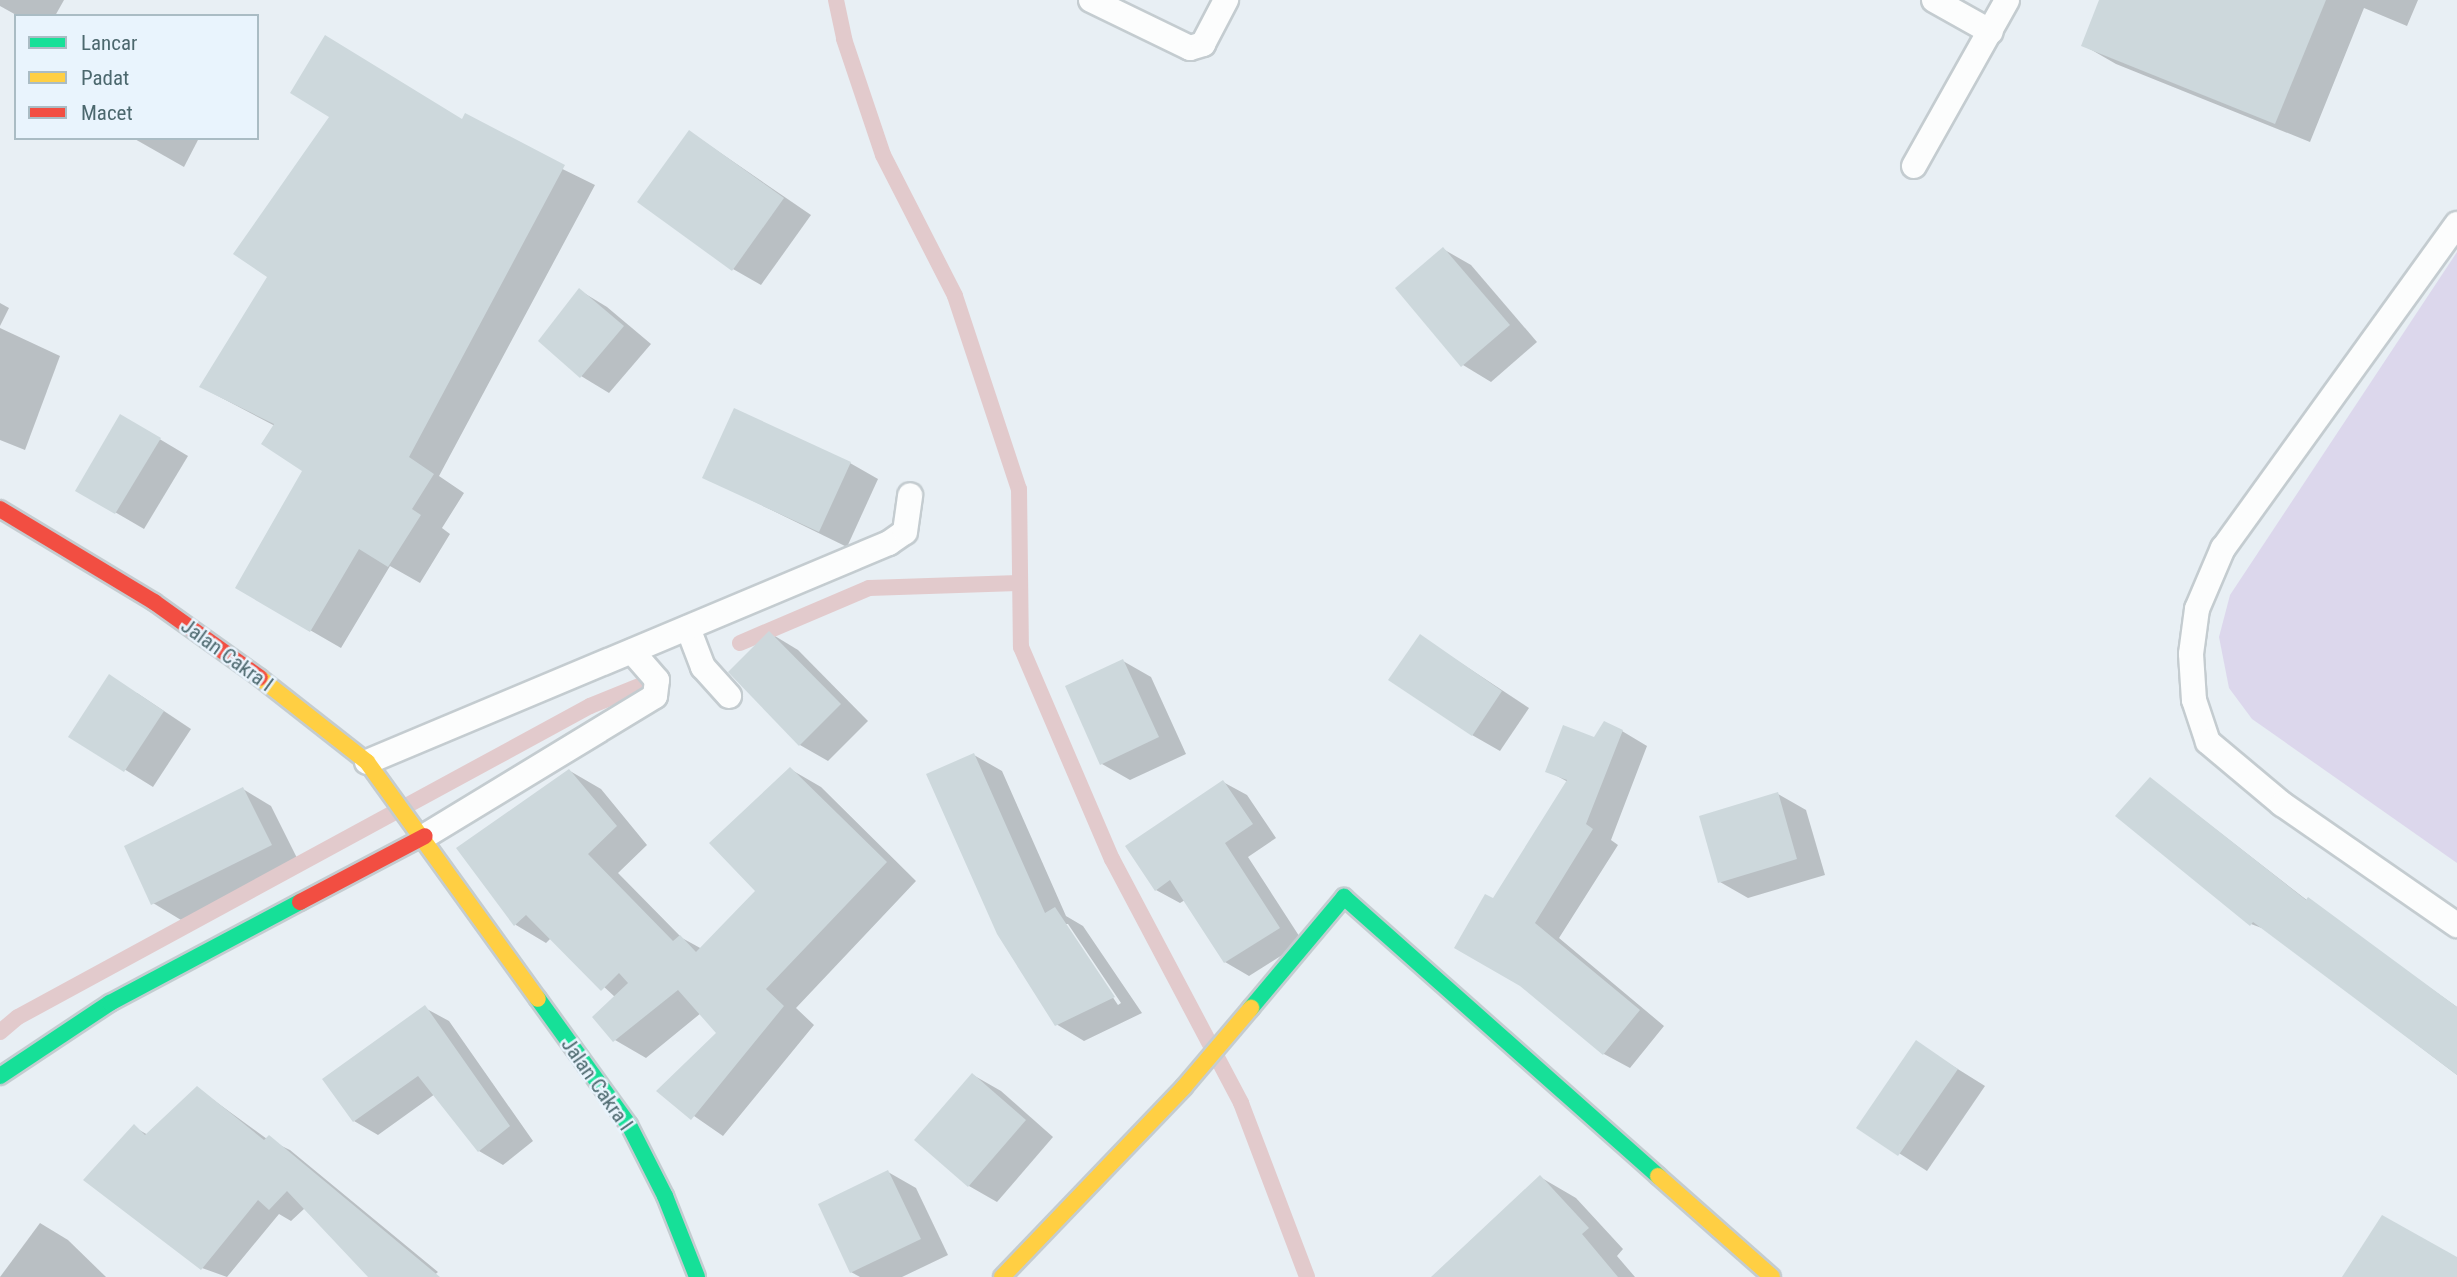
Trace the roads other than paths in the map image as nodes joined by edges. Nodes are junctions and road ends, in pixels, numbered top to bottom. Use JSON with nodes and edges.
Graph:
{"nodes":[{"id":1,"x":1091,"y":0,"type":"edge"},
{"id":2,"x":1226,"y":0,"type":"edge"},
{"id":3,"x":1934,"y":0,"type":"edge"},
{"id":4,"x":2007,"y":0,"type":"edge"},
{"id":5,"x":1991,"y":32,"type":"junction"},
{"id":6,"x":1914,"y":166,"type":"dead end"},
{"id":7,"x":2457,"y":224,"type":"edge"},
{"id":8,"x":910,"y":495,"type":"dead end"},
{"id":9,"x":0,"y":509,"type":"edge"},
{"id":10,"x":688,"y":628,"type":"junction"},
{"id":11,"x":645,"y":664,"type":"junction"},
{"id":12,"x":729,"y":696,"type":"dead end"},
{"id":13,"x":367,"y":762,"type":"junction"},
{"id":14,"x":420,"y":830,"type":"junction"},
{"id":15,"x":2457,"y":925,"type":"edge"},
{"id":16,"x":0,"y":1076,"type":"edge"},
{"id":17,"x":696,"y":1277,"type":"edge"},
{"id":18,"x":1002,"y":1277,"type":"edge"},
{"id":19,"x":1772,"y":1277,"type":"edge"}],
"edges":[{"from":1,"to":2,"type":"lane"},
{"from":3,"to":5,"type":"lane"},
{"from":4,"to":5,"type":"lane"},
{"from":5,"to":6,"type":"lane"},
{"from":7,"to":15,"type":"lane"},
{"from":8,"to":10,"type":"lane"},
{"from":9,"to":13,"type":"street","name":"Jalan Cakra I"},
{"from":10,"to":11,"type":"lane"},
{"from":10,"to":12,"type":"lane"},
{"from":11,"to":13,"type":"lane"},
{"from":11,"to":14,"type":"lane"},
{"from":13,"to":14,"type":"street","name":"Jalan Cakra I"},
{"from":14,"to":16,"type":"street"},
{"from":14,"to":17,"type":"street","name":"Jalan Cakra I"},
{"from":18,"to":19,"type":"street"}]}
